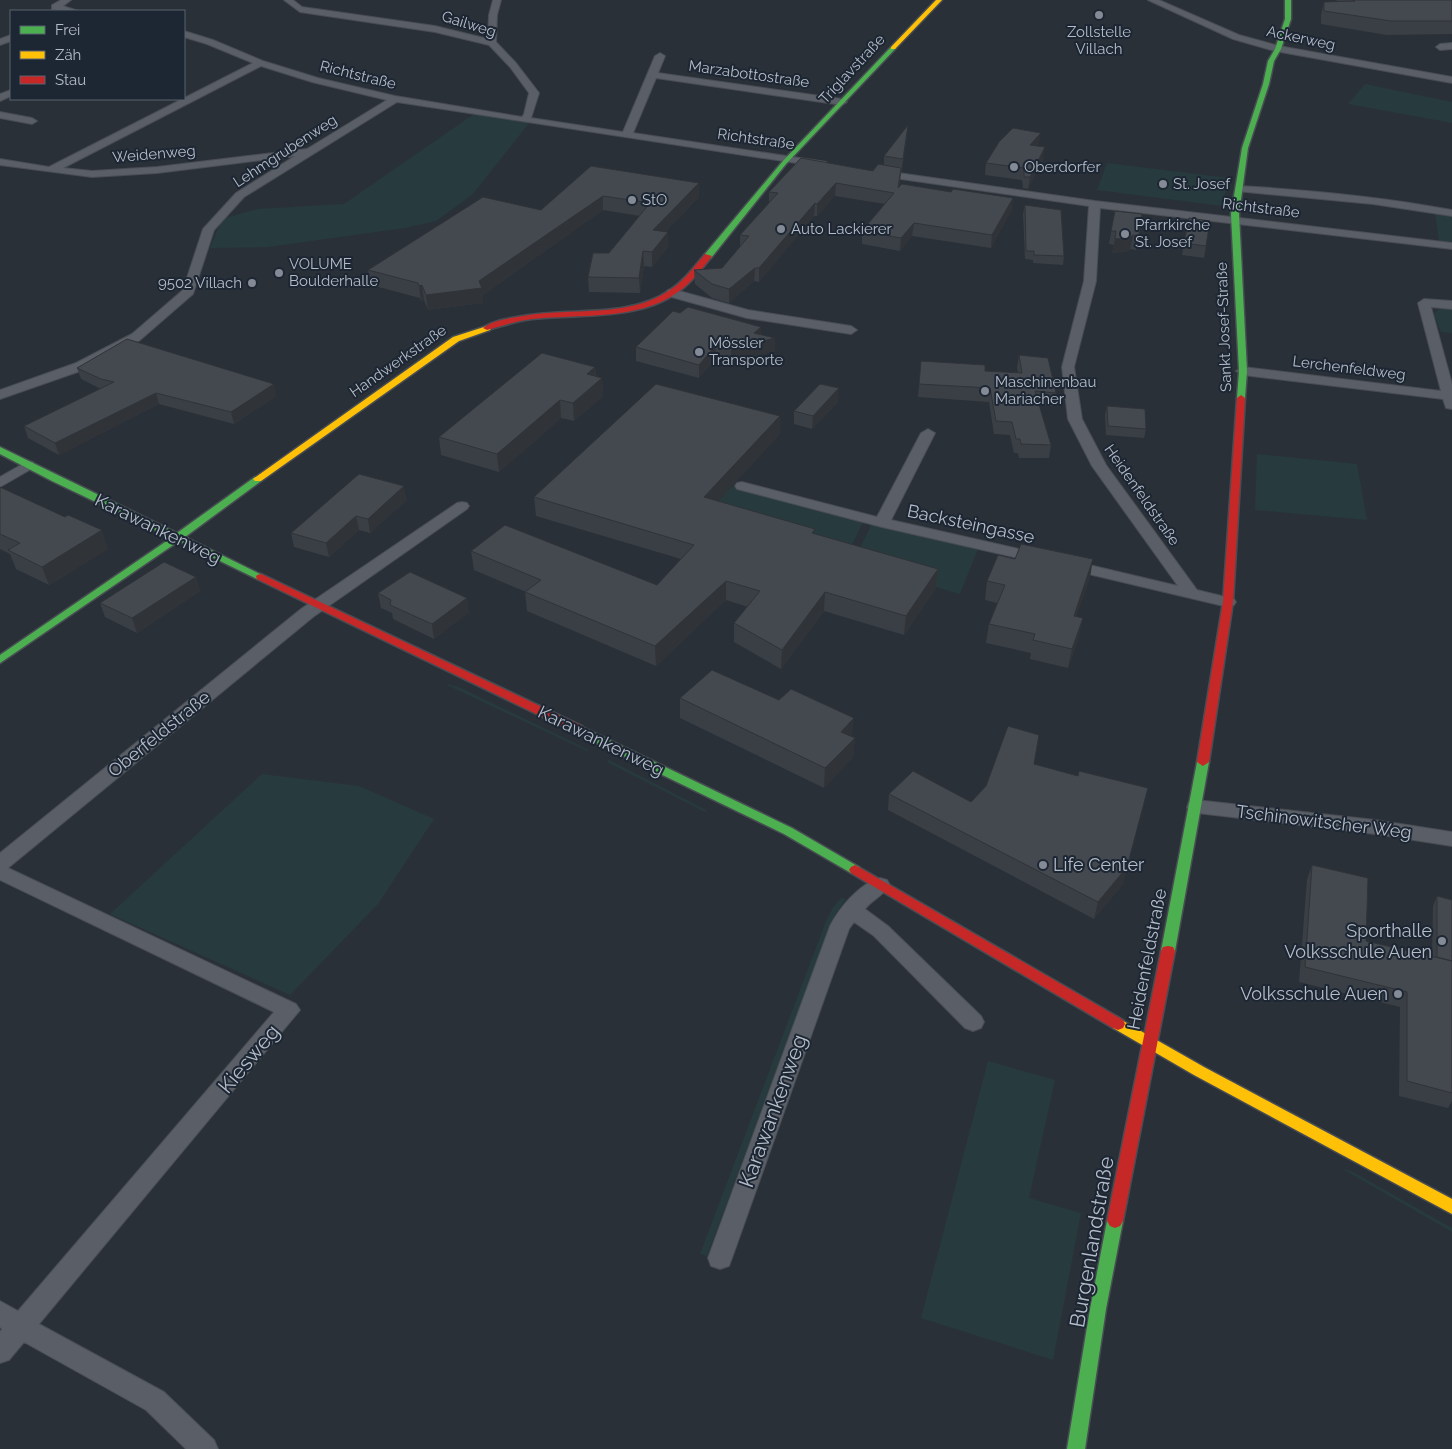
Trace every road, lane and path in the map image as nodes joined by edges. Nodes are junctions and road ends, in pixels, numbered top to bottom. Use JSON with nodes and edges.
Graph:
{"nodes":[{"id":1,"x":67,"y":0,"type":"edge"},
{"id":2,"x":288,"y":0,"type":"edge"},
{"id":3,"x":497,"y":0,"type":"edge"},
{"id":4,"x":939,"y":0,"type":"edge"},
{"id":5,"x":1152,"y":0,"type":"edge"},
{"id":6,"x":1288,"y":0,"type":"edge"},
{"id":7,"x":69,"y":10,"type":"edge"},
{"id":8,"x":185,"y":34,"type":"edge"},
{"id":9,"x":492,"y":43,"type":"junction"},
{"id":10,"x":1452,"y":46,"type":"edge"},
{"id":11,"x":1440,"y":47,"type":"dead end"},
{"id":12,"x":1278,"y":48,"type":"junction"},
{"id":13,"x":660,"y":56,"type":"dead end"},
{"id":14,"x":260,"y":63,"type":"junction"},
{"id":15,"x":652,"y":75,"type":"junction"},
{"id":16,"x":1452,"y":80,"type":"edge"},
{"id":17,"x":395,"y":99,"type":"junction"},
{"id":18,"x":842,"y":102,"type":"junction"},
{"id":19,"x":0,"y":115,"type":"edge"},
{"id":20,"x":524,"y":120,"type":"junction"},
{"id":21,"x":32,"y":121,"type":"dead end"},
{"id":22,"x":626,"y":134,"type":"junction"},
{"id":23,"x":310,"y":151,"type":"junction"},
{"id":24,"x":788,"y":159,"type":"junction"},
{"id":25,"x":0,"y":162,"type":"edge"},
{"id":26,"x":836,"y":166,"type":"edge"},
{"id":27,"x":50,"y":170,"type":"junction"},
{"id":28,"x":863,"y":170,"type":"edge"},
{"id":29,"x":1240,"y":189,"type":"junction"},
{"id":30,"x":1095,"y":204,"type":"junction"},
{"id":31,"x":1452,"y":213,"type":"edge"},
{"id":32,"x":1235,"y":220,"type":"junction"},
{"id":33,"x":1452,"y":246,"type":"edge"},
{"id":34,"x":672,"y":293,"type":"junction"},
{"id":35,"x":1452,"y":305,"type":"edge"},
{"id":36,"x":851,"y":330,"type":"dead end"},
{"id":37,"x":1243,"y":371,"type":"junction"},
{"id":38,"x":0,"y":395,"type":"edge"},
{"id":39,"x":1451,"y":400,"type":"edge"},
{"id":40,"x":928,"y":434,"type":"dead end"},
{"id":41,"x":0,"y":450,"type":"edge"},
{"id":42,"x":28,"y":465,"type":"junction"},
{"id":43,"x":0,"y":483,"type":"edge"},
{"id":44,"x":742,"y":486,"type":"dead end"},
{"id":45,"x":462,"y":506,"type":"dead end"},
{"id":46,"x":882,"y":523,"type":"junction"},
{"id":47,"x":176,"y":537,"type":"junction"},
{"id":48,"x":1192,"y":594,"type":"junction"},
{"id":49,"x":1228,"y":602,"type":"junction"},
{"id":50,"x":318,"y":604,"type":"junction"},
{"id":51,"x":0,"y":660,"type":"edge"},
{"id":52,"x":1196,"y":807,"type":"junction"},
{"id":53,"x":1452,"y":839,"type":"edge"},
{"id":54,"x":0,"y":864,"type":"edge"},
{"id":55,"x":0,"y":872,"type":"edge"},
{"id":56,"x":880,"y":885,"type":"junction"},
{"id":57,"x":852,"y":910,"type":"junction"},
{"id":58,"x":973,"y":1022,"type":"dead end"},
{"id":59,"x":1149,"y":1043,"type":"junction"},
{"id":60,"x":1452,"y":1207,"type":"edge"},
{"id":61,"x":720,"y":1258,"type":"dead end"},
{"id":62,"x":0,"y":1313,"type":"edge"},
{"id":63,"x":21,"y":1327,"type":"junction"},
{"id":64,"x":0,"y":1351,"type":"edge"},
{"id":65,"x":205,"y":1449,"type":"edge"},
{"id":66,"x":1076,"y":1449,"type":"edge"}],
"edges":[{"from":1,"to":7,"type":"street"},
{"from":2,"to":9,"type":"street","name":"Gailweg"},
{"from":3,"to":9,"type":"street"},
{"from":4,"to":18,"type":"street","name":"Triglavstraße"},
{"from":5,"to":12,"type":"street","name":"Ackerweg"},
{"from":6,"to":12,"type":"street","name":"Sankt Josef-Straße"},
{"from":8,"to":14,"type":"street","name":"Richtstraße"},
{"from":9,"to":20,"type":"street","name":"Gailweg"},
{"from":10,"to":11,"type":"street"},
{"from":12,"to":16,"type":"street","name":"Ackerweg"},
{"from":12,"to":29,"type":"street","name":"Sankt Josef-Straße"},
{"from":13,"to":15,"type":"street"},
{"from":14,"to":17,"type":"street","name":"Richtstraße"},
{"from":14,"to":27,"type":"street"},
{"from":15,"to":18,"type":"street","name":"Marzabottostraße"},
{"from":15,"to":22,"type":"street"},
{"from":17,"to":20,"type":"street","name":"Richtstraße"},
{"from":17,"to":23,"type":"street","name":"Lehmgrubenweg"},
{"from":18,"to":24,"type":"street","name":"Triglavstraße"},
{"from":19,"to":21,"type":"street"},
{"from":20,"to":22,"type":"street","name":"Richtstraße"},
{"from":22,"to":24,"type":"street","name":"Richtstraße"},
{"from":23,"to":27,"type":"street","name":"Weidenweg"},
{"from":23,"to":38,"type":"street","name":"Lehmgrubenweg"},
{"from":24,"to":26,"type":"street","name":"Richtstraße"},
{"from":24,"to":34,"type":"street","name":"Handwerkstraße"},
{"from":25,"to":27,"type":"street","name":"Weidenweg"},
{"from":28,"to":30,"type":"street","name":"Richtstraße"},
{"from":29,"to":31,"type":"street","name":"Richtstraße"},
{"from":29,"to":32,"type":"street","name":"Sankt Josef-Straße"},
{"from":30,"to":32,"type":"street","name":"Richtstraße"},
{"from":30,"to":48,"type":"street","name":"Heidenfeldstraße"},
{"from":32,"to":33,"type":"street","name":"Richtstraße"},
{"from":32,"to":37,"type":"street","name":"Sankt Josef-Straße"},
{"from":34,"to":36,"type":"street"},
{"from":34,"to":47,"type":"street","name":"Handwerkstraße"},
{"from":35,"to":39,"type":"street"},
{"from":37,"to":39,"type":"street","name":"Lerchenfeldweg"},
{"from":37,"to":49,"type":"street","name":"Sankt Josef-Straße"},
{"from":40,"to":46,"type":"street","name":"Backsteingasse"},
{"from":41,"to":42,"type":"street","name":"Karawankenweg"},
{"from":42,"to":43,"type":"street"},
{"from":42,"to":47,"type":"street","name":"Karawankenweg"},
{"from":44,"to":46,"type":"street","name":"Backsteingasse"},
{"from":45,"to":50,"type":"street"},
{"from":46,"to":48,"type":"street","name":"Backsteingasse"},
{"from":47,"to":50,"type":"street","name":"Karawankenweg"},
{"from":47,"to":51,"type":"street","name":"Handwerkstraße"},
{"from":48,"to":49,"type":"street","name":"Backsteingasse"},
{"from":49,"to":52,"type":"street","name":"Heidenfeldstraße"},
{"from":50,"to":54,"type":"street","name":"Oberfeldstraße"},
{"from":50,"to":56,"type":"street","name":"Karawankenweg"},
{"from":52,"to":53,"type":"street","name":"Tschinowitscher Weg"},
{"from":52,"to":59,"type":"street","name":"Heidenfeldstraße"},
{"from":55,"to":63,"type":"street","name":"Kiesweg"},
{"from":56,"to":57,"type":"street","name":"Karawankenweg"},
{"from":56,"to":59,"type":"street","name":"Karawankenweg"},
{"from":57,"to":58,"type":"street"},
{"from":57,"to":61,"type":"street","name":"Karawankenweg"},
{"from":59,"to":60,"type":"street","name":"Heidenfeldstraße"},
{"from":59,"to":66,"type":"street","name":"Burgenlandstraße"},
{"from":62,"to":63,"type":"street"},
{"from":63,"to":64,"type":"street","name":"Kiesweg"},
{"from":63,"to":65,"type":"street"}]}
